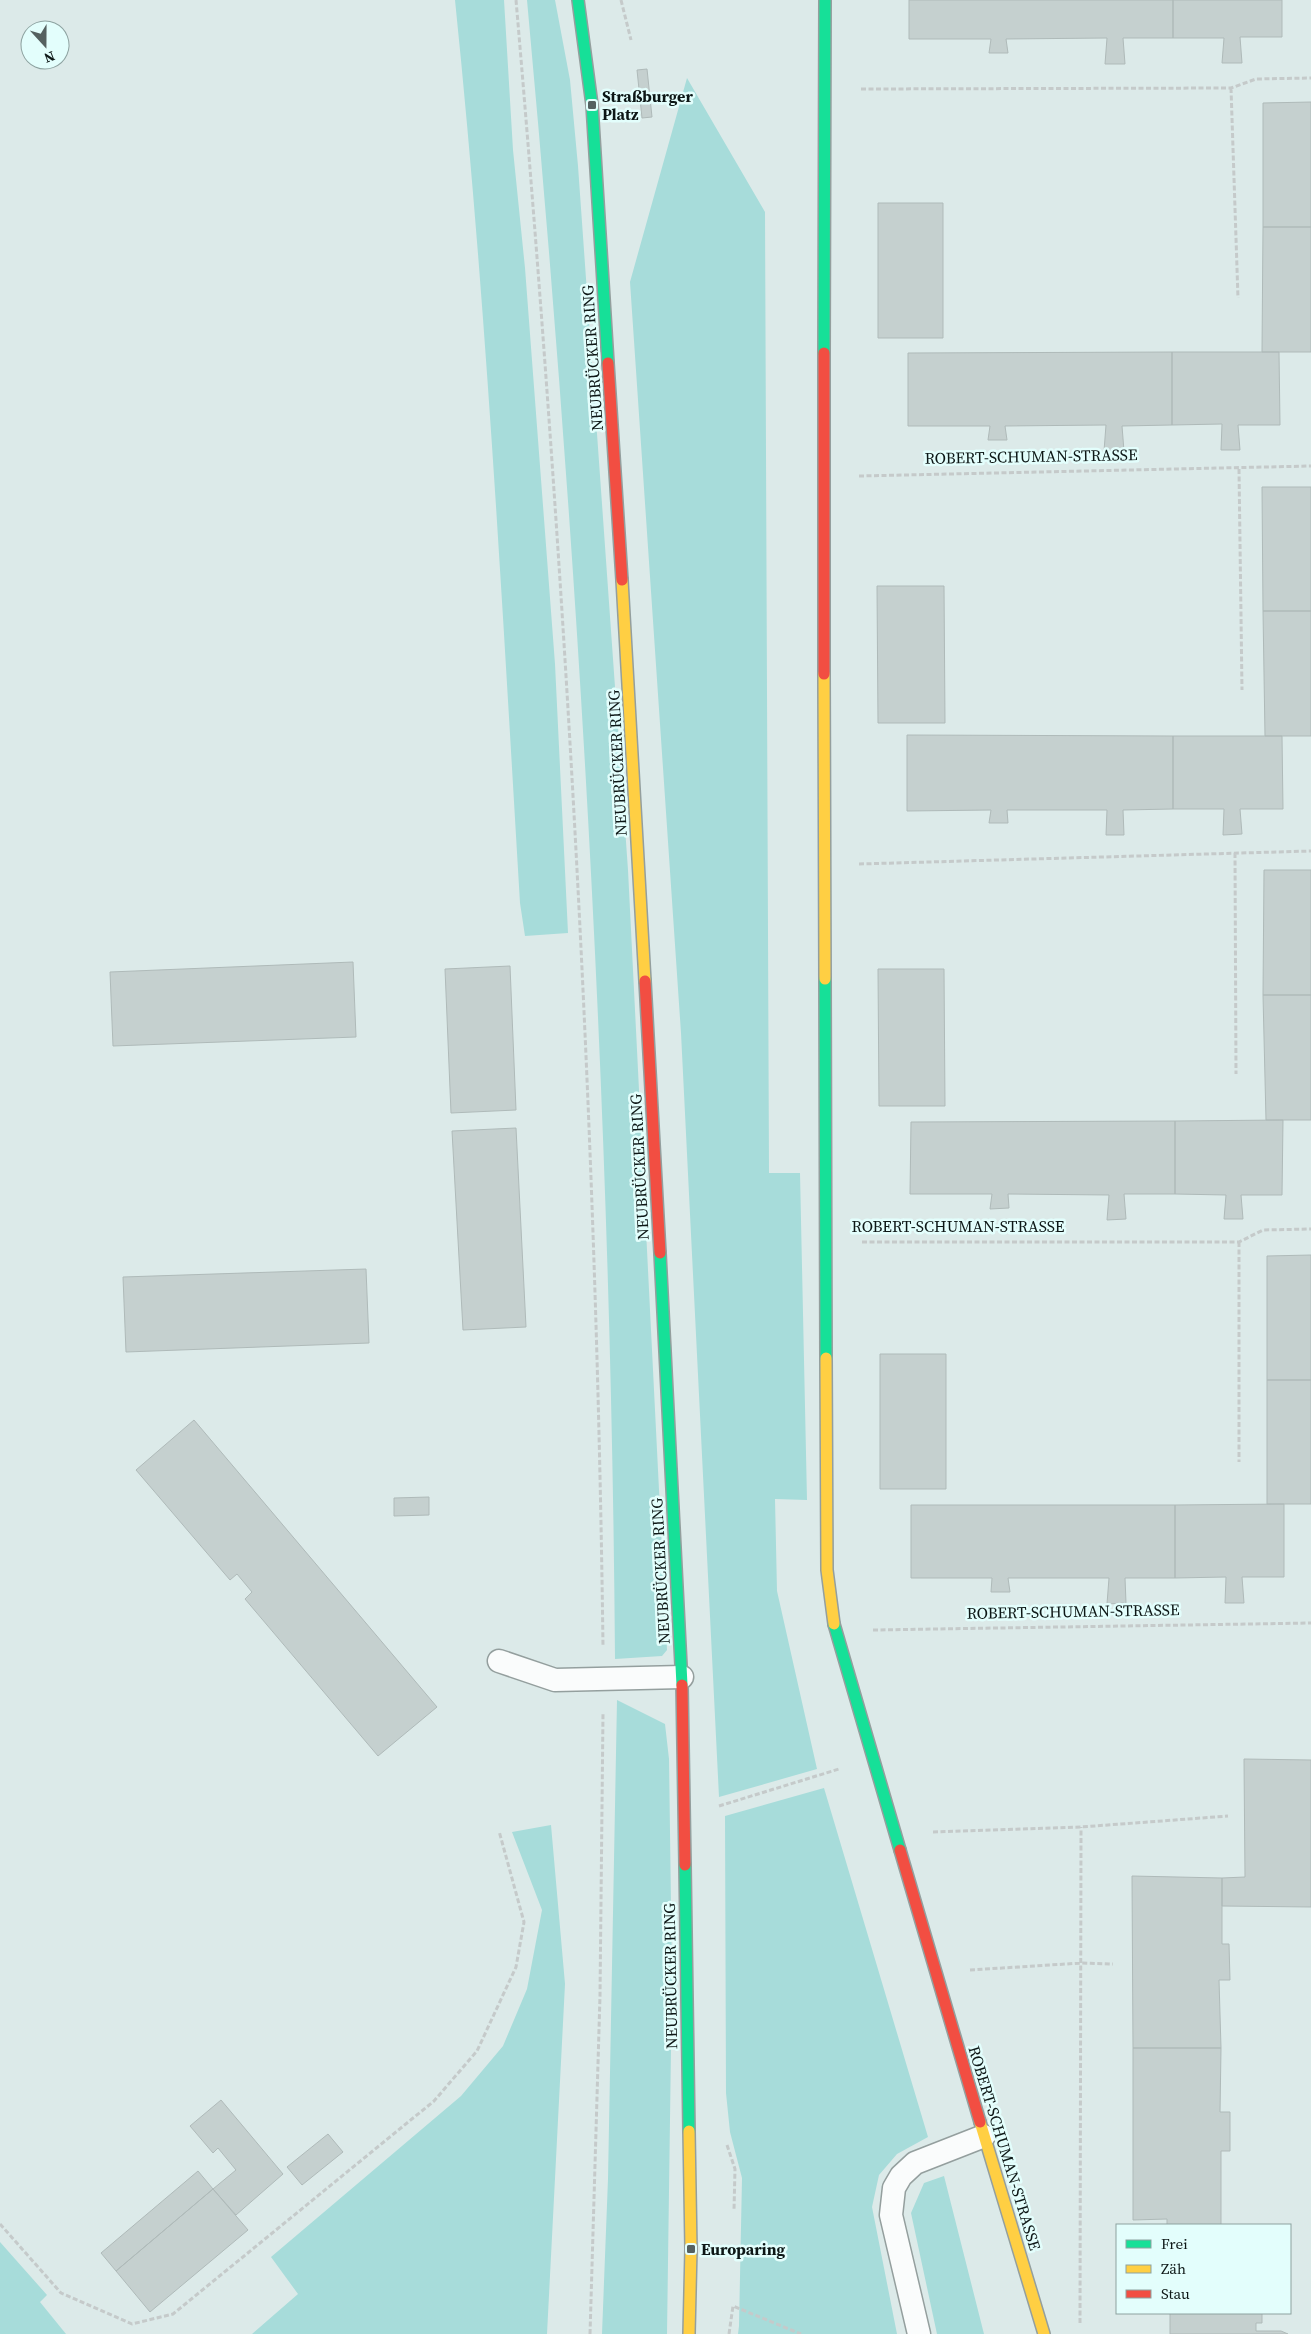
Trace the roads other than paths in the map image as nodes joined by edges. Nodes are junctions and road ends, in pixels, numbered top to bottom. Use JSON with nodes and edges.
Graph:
{"nodes":[{"id":1,"x":578,"y":0,"type":"edge"},
{"id":2,"x":825,"y":0,"type":"edge"},
{"id":3,"x":499,"y":1661,"type":"dead end"},
{"id":4,"x":682,"y":1677,"type":"junction"},
{"id":5,"x":984,"y":2136,"type":"junction"},
{"id":6,"x":689,"y":2334,"type":"edge"},
{"id":7,"x":919,"y":2334,"type":"edge"},
{"id":8,"x":1044,"y":2334,"type":"edge"}],
"edges":[{"from":1,"to":4,"type":"street","name":"NEUBRÜCKER RING"},
{"from":2,"to":5,"type":"street","name":"ROBERT-SCHUMAN-STRASSE"},
{"from":3,"to":4,"type":"lane"},
{"from":4,"to":6,"type":"street","name":"NEUBRÜCKER RING"},
{"from":5,"to":7,"type":"lane"},
{"from":5,"to":8,"type":"street","name":"ROBERT-SCHUMAN-STRASSE"}]}
